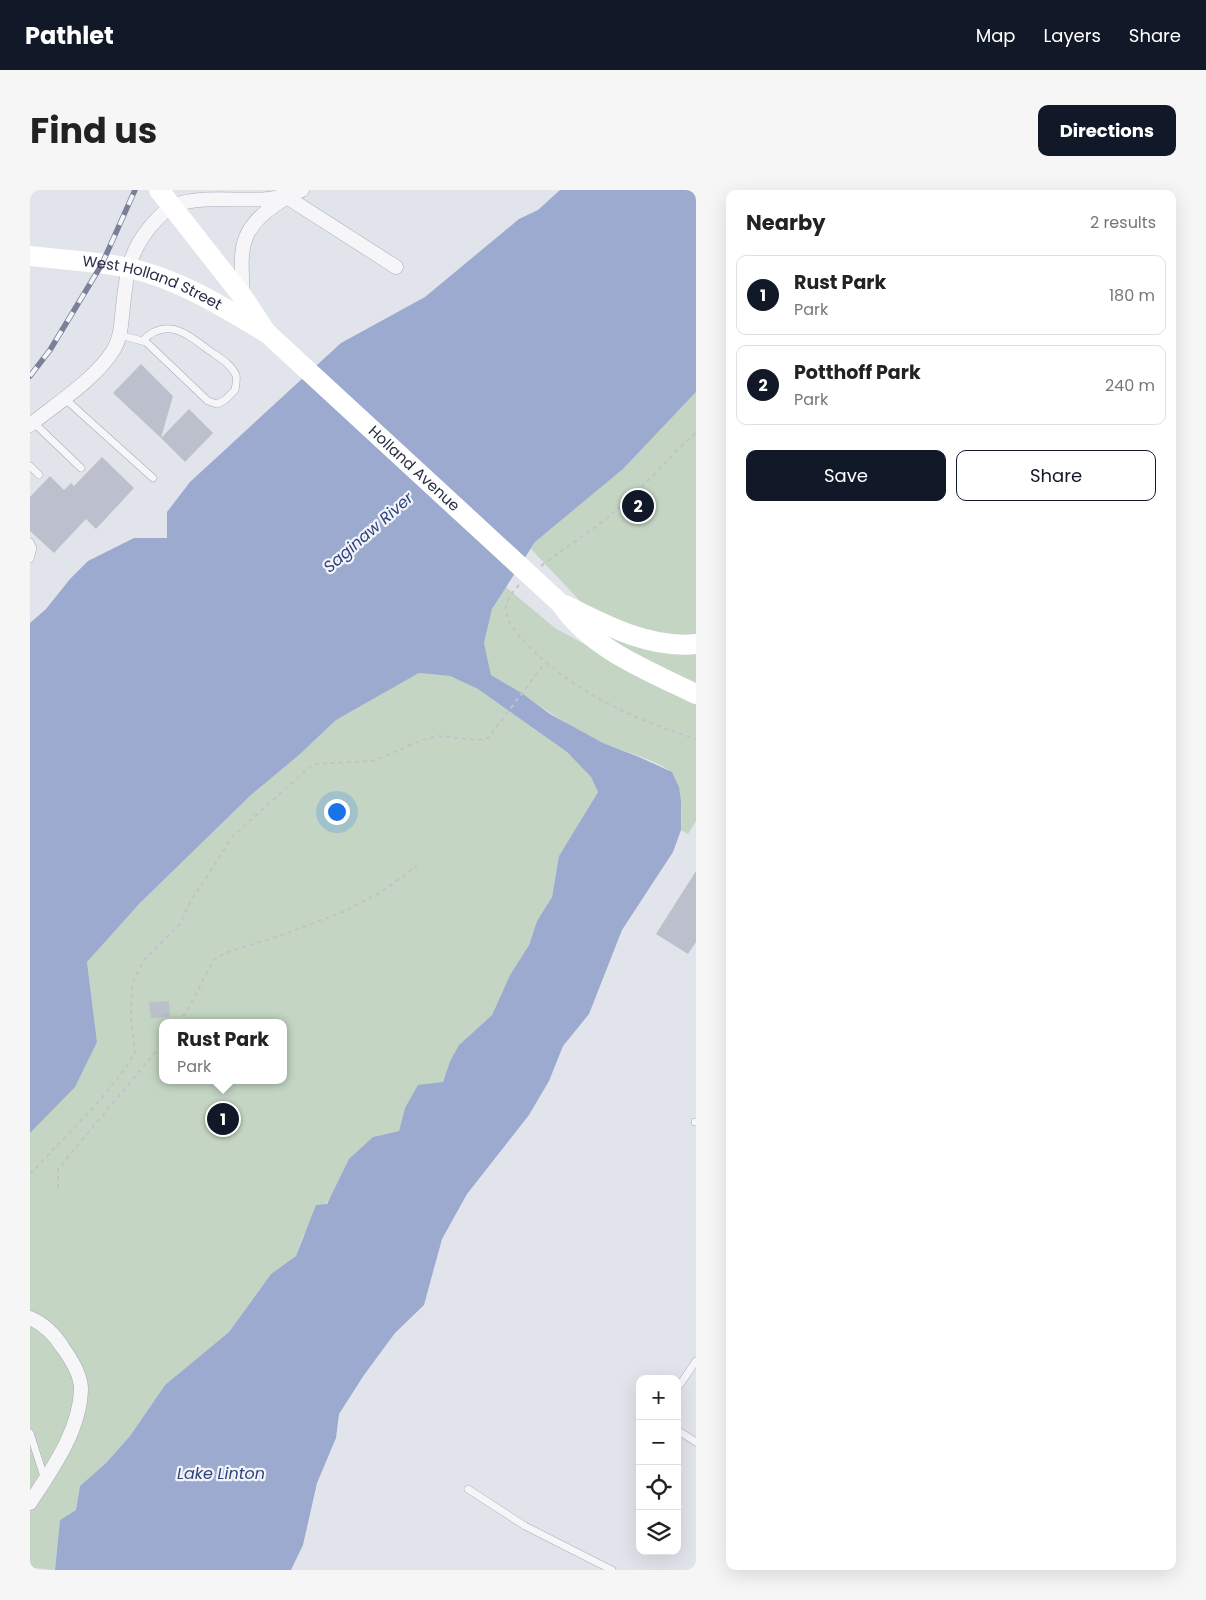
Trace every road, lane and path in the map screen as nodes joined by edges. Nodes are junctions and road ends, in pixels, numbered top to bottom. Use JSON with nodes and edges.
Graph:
{"nodes":[{"id":1,"x":158,"y":190,"type":"edge"},
{"id":2,"x":274,"y":190,"type":"edge"},
{"id":3,"x":302,"y":190,"type":"edge"},
{"id":4,"x":288,"y":197,"type":"junction"},
{"id":5,"x":170,"y":207,"type":"junction"},
{"id":6,"x":30,"y":256,"type":"edge"},
{"id":7,"x":128,"y":267,"type":"junction"},
{"id":8,"x":396,"y":267,"type":"dead end"},
{"id":9,"x":243,"y":297,"type":"junction"},
{"id":10,"x":267,"y":332,"type":"junction"},
{"id":11,"x":120,"y":335,"type":"junction"},
{"id":12,"x":142,"y":341,"type":"junction"},
{"id":13,"x":64,"y":398,"type":"junction"},
{"id":14,"x":32,"y":424,"type":"edge"},
{"id":15,"x":696,"y":432,"type":"edge"},
{"id":16,"x":30,"y":466,"type":"edge"},
{"id":17,"x":81,"y":468,"type":"dead end"},
{"id":18,"x":39,"y":475,"type":"dead end"},
{"id":19,"x":154,"y":478,"type":"dead end"},
{"id":20,"x":30,"y":542,"type":"edge"},
{"id":21,"x":30,"y":559,"type":"edge"},
{"id":22,"x":538,"y":569,"type":"dead end"},
{"id":23,"x":520,"y":583,"type":"dead end"},
{"id":24,"x":561,"y":604,"type":"junction"},
{"id":25,"x":696,"y":644,"type":"edge"},
{"id":26,"x":545,"y":663,"type":"junction"},
{"id":27,"x":696,"y":694,"type":"edge"},
{"id":28,"x":696,"y":739,"type":"edge"},
{"id":29,"x":417,"y":866,"type":"dead end"},
{"id":30,"x":181,"y":1019,"type":"edge"},
{"id":31,"x":159,"y":1048,"type":"edge"},
{"id":32,"x":30,"y":1174,"type":"edge"},
{"id":33,"x":58,"y":1188,"type":"dead end"},
{"id":34,"x":30,"y":1318,"type":"edge"},
{"id":35,"x":696,"y":1361,"type":"edge"},
{"id":36,"x":681,"y":1383,"type":"edge"},
{"id":37,"x":30,"y":1432,"type":"edge"},
{"id":38,"x":681,"y":1433,"type":"edge"},
{"id":39,"x":696,"y":1442,"type":"edge"},
{"id":40,"x":45,"y":1480,"type":"junction"},
{"id":41,"x":468,"y":1489,"type":"dead end"},
{"id":42,"x":30,"y":1503,"type":"edge"},
{"id":43,"x":612,"y":1570,"type":"edge"}],
"edges":[{"from":1,"to":5,"type":"main road"},
{"from":2,"to":4,"type":"street"},
{"from":3,"to":4,"type":"street"},
{"from":4,"to":5,"type":"street"},
{"from":4,"to":8,"type":"street"},
{"from":4,"to":9,"type":"street"},
{"from":5,"to":7,"type":"street"},
{"from":5,"to":9,"type":"main road"},
{"from":6,"to":7,"type":"main road","name":"West Holland Street"},
{"from":7,"to":10,"type":"main road","name":"West Holland Street"},
{"from":7,"to":11,"type":"street"},
{"from":9,"to":10,"type":"main road"},
{"from":10,"to":24,"type":"main road","name":"Holland Avenue","bridge":true},
{"from":11,"to":12,"type":"lane"},
{"from":11,"to":13,"type":"street"},
{"from":12,"to":12,"type":"lane"},
{"from":13,"to":14,"type":"street"},
{"from":13,"to":19,"type":"lane"},
{"from":14,"to":17,"type":"lane"},
{"from":15,"to":22,"type":"path"},
{"from":16,"to":18,"type":"lane"},
{"from":20,"to":21,"type":"lane"},
{"from":23,"to":26,"type":"path"},
{"from":24,"to":25,"type":"main road"},
{"from":24,"to":27,"type":"main road"},
{"from":26,"to":28,"type":"path"},
{"from":26,"to":32,"type":"path"},
{"from":29,"to":30,"type":"path"},
{"from":31,"to":33,"type":"path"},
{"from":34,"to":40,"type":"street"},
{"from":35,"to":36,"type":"lane"},
{"from":37,"to":40,"type":"lane"},
{"from":38,"to":39,"type":"lane"},
{"from":40,"to":42,"type":"street"},
{"from":41,"to":43,"type":"lane"}]}
